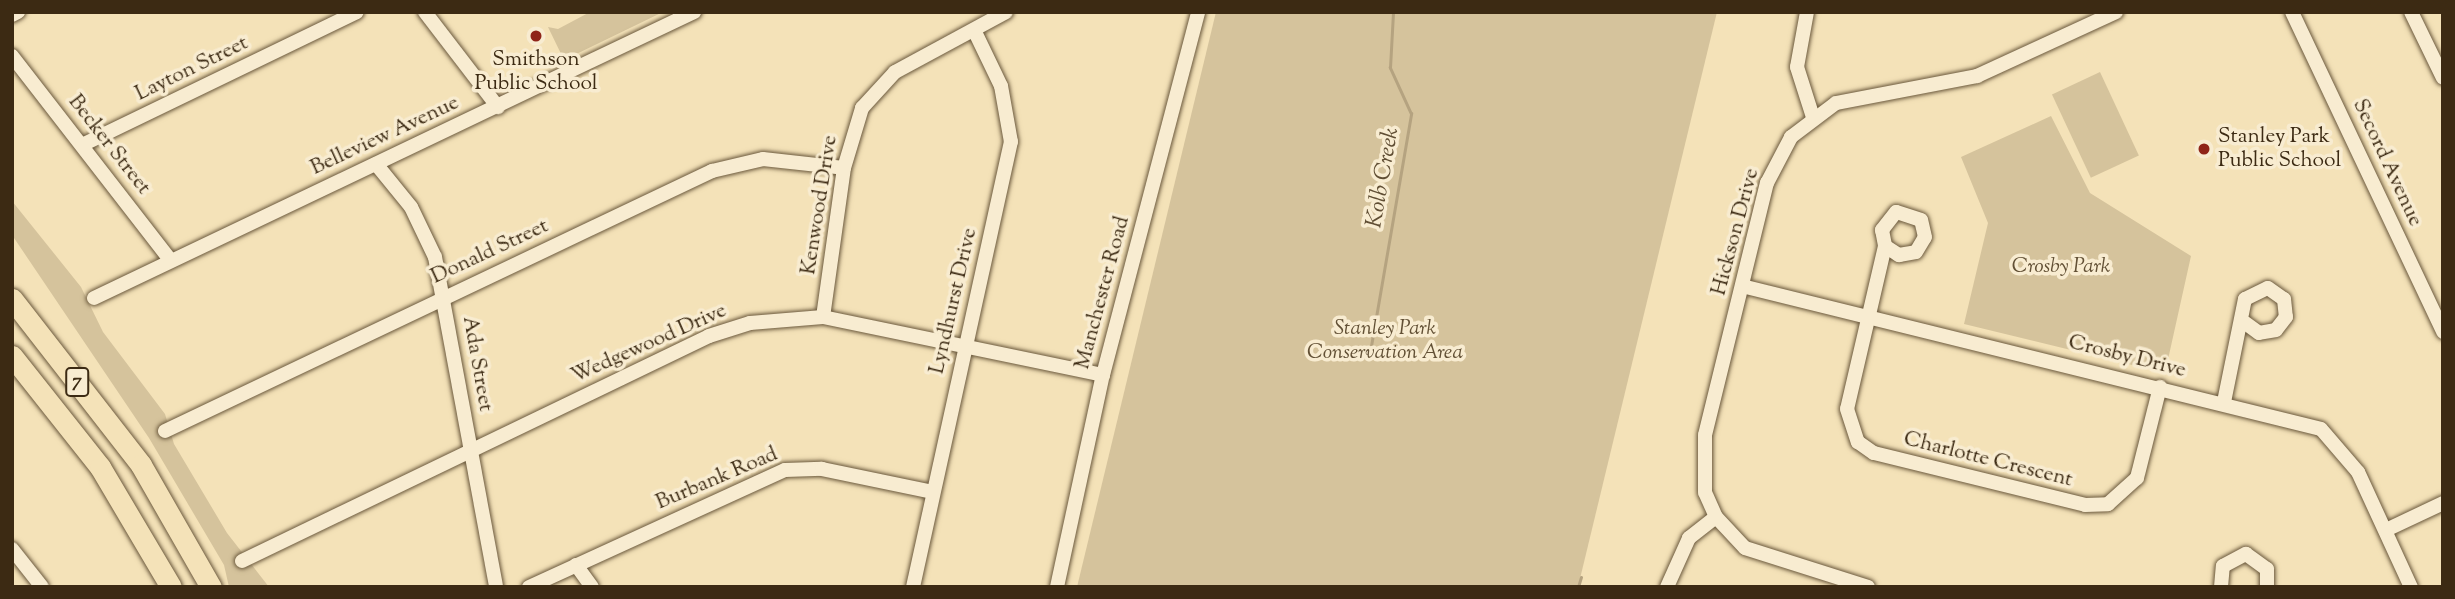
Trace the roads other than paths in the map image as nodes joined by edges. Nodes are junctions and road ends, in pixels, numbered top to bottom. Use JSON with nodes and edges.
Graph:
{"nodes":[{"id":1,"x":18,"y":12,"type":"edge"},
{"id":2,"x":357,"y":12,"type":"edge"},
{"id":3,"x":425,"y":12,"type":"edge"},
{"id":4,"x":694,"y":12,"type":"edge"},
{"id":5,"x":1006,"y":12,"type":"edge"},
{"id":6,"x":1198,"y":12,"type":"edge"},
{"id":7,"x":1807,"y":12,"type":"edge"},
{"id":8,"x":2116,"y":12,"type":"edge"},
{"id":9,"x":2292,"y":12,"type":"edge"},
{"id":10,"x":2411,"y":12,"type":"edge"},
{"id":11,"x":12,"y":15,"type":"edge"},
{"id":12,"x":974,"y":30,"type":"junction"},
{"id":13,"x":12,"y":56,"type":"edge"},
{"id":14,"x":2443,"y":78,"type":"edge"},
{"id":15,"x":498,"y":107,"type":"junction"},
{"id":16,"x":1813,"y":117,"type":"junction"},
{"id":17,"x":82,"y":145,"type":"junction"},
{"id":18,"x":376,"y":164,"type":"junction"},
{"id":19,"x":845,"y":168,"type":"junction"},
{"id":20,"x":1885,"y":246,"type":"dead end"},
{"id":21,"x":171,"y":261,"type":"junction"},
{"id":22,"x":1742,"y":286,"type":"junction"},
{"id":23,"x":444,"y":297,"type":"junction"},
{"id":24,"x":94,"y":298,"type":"dead end"},
{"id":25,"x":12,"y":299,"type":"edge"},
{"id":26,"x":823,"y":317,"type":"junction"},
{"id":27,"x":1869,"y":317,"type":"junction"},
{"id":28,"x":2245,"y":323,"type":"dead end"},
{"id":29,"x":2443,"y":332,"type":"edge"},
{"id":30,"x":964,"y":345,"type":"junction"},
{"id":31,"x":12,"y":355,"type":"edge"},
{"id":32,"x":1103,"y":375,"type":"junction"},
{"id":33,"x":2160,"y":387,"type":"junction"},
{"id":34,"x":2224,"y":402,"type":"junction"},
{"id":35,"x":165,"y":431,"type":"dead end"},
{"id":36,"x":470,"y":450,"type":"junction"},
{"id":37,"x":933,"y":492,"type":"junction"},
{"id":38,"x":2443,"y":503,"type":"edge"},
{"id":39,"x":1716,"y":517,"type":"junction"},
{"id":40,"x":2385,"y":530,"type":"junction"},
{"id":41,"x":12,"y":549,"type":"edge"},
{"id":42,"x":242,"y":561,"type":"dead end"},
{"id":43,"x":576,"y":565,"type":"junction"},
{"id":44,"x":42,"y":587,"type":"edge"},
{"id":45,"x":171,"y":587,"type":"edge"},
{"id":46,"x":211,"y":587,"type":"edge"},
{"id":47,"x":496,"y":587,"type":"edge"},
{"id":48,"x":529,"y":587,"type":"edge"},
{"id":49,"x":592,"y":587,"type":"edge"},
{"id":50,"x":913,"y":587,"type":"edge"},
{"id":51,"x":1057,"y":587,"type":"edge"},
{"id":52,"x":1667,"y":587,"type":"edge"},
{"id":53,"x":1868,"y":587,"type":"edge"},
{"id":54,"x":2221,"y":587,"type":"edge"},
{"id":55,"x":2267,"y":587,"type":"edge"},
{"id":56,"x":2411,"y":587,"type":"edge"}],
"edges":[{"from":1,"to":11,"type":"street"},
{"from":2,"to":17,"type":"street","name":"Layton Street"},
{"from":3,"to":15,"type":"street"},
{"from":4,"to":15,"type":"street","name":"Belleview Avenue"},
{"from":5,"to":12,"type":"street","name":"Kenwood Drive"},
{"from":6,"to":32,"type":"street","name":"Manchester Road"},
{"from":7,"to":16,"type":"street"},
{"from":8,"to":16,"type":"street","name":"Hickson Drive"},
{"from":9,"to":29,"type":"street","name":"Secord Avenue"},
{"from":10,"to":14,"type":"street"},
{"from":12,"to":19,"type":"street","name":"Kenwood Drive"},
{"from":12,"to":30,"type":"street","name":"Lyndhurst Drive"},
{"from":13,"to":17,"type":"street","name":"Becker Street"},
{"from":15,"to":18,"type":"street","name":"Belleview Avenue"},
{"from":16,"to":22,"type":"street","name":"Hickson Drive"},
{"from":17,"to":21,"type":"street","name":"Becker Street"},
{"from":18,"to":21,"type":"street","name":"Belleview Avenue"},
{"from":18,"to":23,"type":"street","name":"Ada Street"},
{"from":19,"to":23,"type":"street","name":"Donald Street"},
{"from":19,"to":26,"type":"street","name":"Kenwood Drive"},
{"from":20,"to":27,"type":"street","name":"Charlotte Crescent"},
{"from":21,"to":24,"type":"street","name":"Belleview Avenue"},
{"from":22,"to":27,"type":"street","name":"Crosby Drive"},
{"from":22,"to":39,"type":"street","name":"Hickson Drive"},
{"from":23,"to":35,"type":"street","name":"Donald Street"},
{"from":23,"to":36,"type":"street","name":"Ada Street"},
{"from":25,"to":46,"type":"highway","number":"7"},
{"from":26,"to":30,"type":"street","name":"Wedgewood Drive"},
{"from":26,"to":36,"type":"street","name":"Wedgewood Drive"},
{"from":27,"to":33,"type":"street","name":"Crosby Drive"},
{"from":27,"to":33,"type":"street","name":"Charlotte Crescent"},
{"from":28,"to":34,"type":"street"},
{"from":30,"to":32,"type":"street","name":"Wedgewood Drive"},
{"from":30,"to":37,"type":"street","name":"Lyndhurst Drive"},
{"from":31,"to":45,"type":"highway","number":"7"},
{"from":32,"to":51,"type":"street","name":"Manchester Road"},
{"from":33,"to":34,"type":"street","name":"Crosby Drive"},
{"from":34,"to":40,"type":"street","name":"Crosby Drive"},
{"from":36,"to":42,"type":"street","name":"Wedgewood Drive"},
{"from":36,"to":47,"type":"street","name":"Ada Street"},
{"from":37,"to":43,"type":"street","name":"Burbank Road"},
{"from":37,"to":50,"type":"street","name":"Lyndhurst Drive"},
{"from":38,"to":40,"type":"street"},
{"from":39,"to":52,"type":"street"},
{"from":39,"to":53,"type":"street"},
{"from":40,"to":56,"type":"street","name":"Crosby Drive"},
{"from":41,"to":44,"type":"street"},
{"from":43,"to":48,"type":"street","name":"Burbank Road"},
{"from":43,"to":49,"type":"street"},
{"from":54,"to":55,"type":"street"}]}
